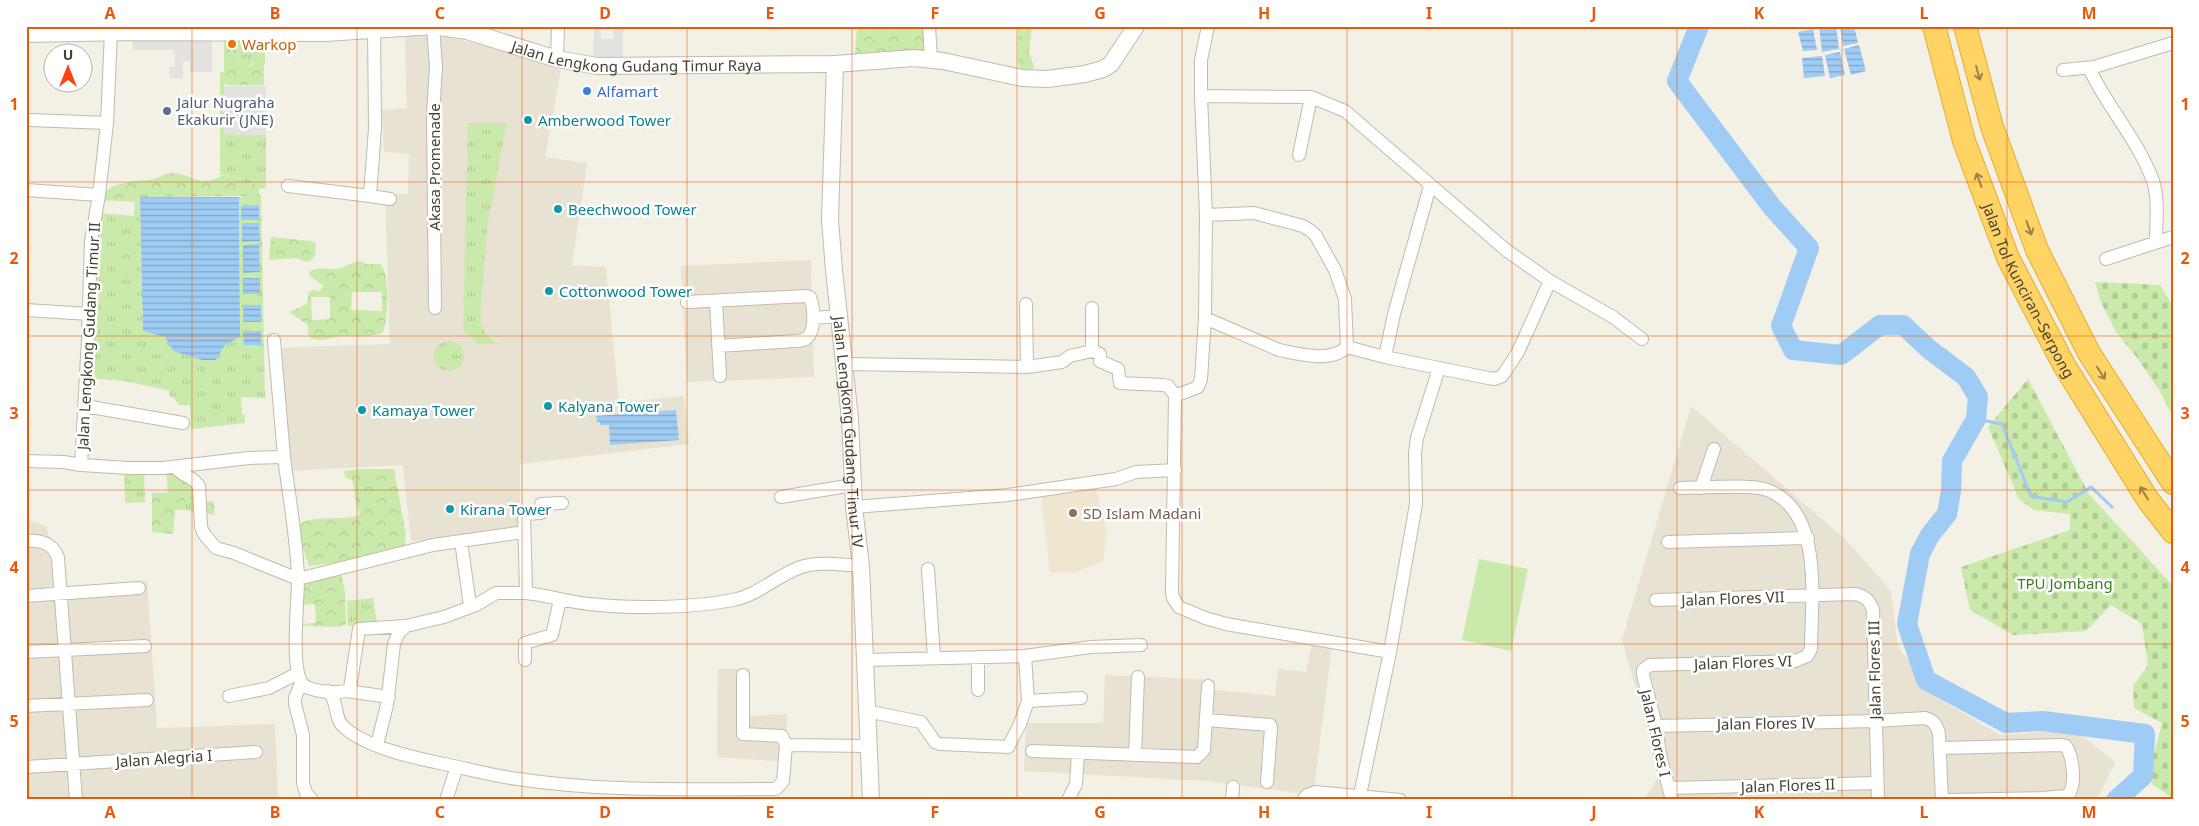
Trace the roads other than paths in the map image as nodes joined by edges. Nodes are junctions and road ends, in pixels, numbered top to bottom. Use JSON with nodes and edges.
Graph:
{"nodes":[{"id":1,"x":433,"y":26,"type":"edge"},
{"id":2,"x":558,"y":26,"type":"edge"},
{"id":3,"x":929,"y":26,"type":"edge"},
{"id":4,"x":1136,"y":26,"type":"edge"},
{"id":5,"x":1208,"y":26,"type":"edge"},
{"id":6,"x":1934,"y":26,"type":"edge"},
{"id":7,"x":1966,"y":26,"type":"edge"},
{"id":8,"x":374,"y":30,"type":"junction"},
{"id":9,"x":111,"y":32,"type":"junction"},
{"id":10,"x":26,"y":34,"type":"edge"},
{"id":11,"x":2173,"y":44,"type":"edge"},
{"id":12,"x":557,"y":59,"type":"junction"},
{"id":13,"x":931,"y":59,"type":"junction"},
{"id":14,"x":835,"y":64,"type":"junction"},
{"id":15,"x":2089,"y":68,"type":"junction"},
{"id":16,"x":2063,"y":70,"type":"dead end"},
{"id":17,"x":1201,"y":96,"type":"junction"},
{"id":18,"x":1311,"y":97,"type":"junction"},
{"id":19,"x":30,"y":120,"type":"dead end"},
{"id":20,"x":107,"y":123,"type":"junction"},
{"id":21,"x":1299,"y":156,"type":"dead end"},
{"id":22,"x":288,"y":186,"type":"dead end"},
{"id":23,"x":1430,"y":186,"type":"junction"},
{"id":24,"x":26,"y":190,"type":"edge"},
{"id":25,"x":99,"y":194,"type":"junction"},
{"id":26,"x":370,"y":196,"type":"junction"},
{"id":27,"x":390,"y":199,"type":"dead end"},
{"id":28,"x":1206,"y":215,"type":"junction"},
{"id":29,"x":2173,"y":237,"type":"edge"},
{"id":30,"x":2156,"y":242,"type":"junction"},
{"id":31,"x":2106,"y":258,"type":"dead end"},
{"id":32,"x":1550,"y":282,"type":"junction"},
{"id":33,"x":716,"y":301,"type":"junction"},
{"id":34,"x":687,"y":302,"type":"dead end"},
{"id":35,"x":1026,"y":304,"type":"dead end"},
{"id":36,"x":435,"y":308,"type":"dead end"},
{"id":37,"x":1092,"y":308,"type":"dead end"},
{"id":38,"x":26,"y":310,"type":"edge"},
{"id":39,"x":89,"y":314,"type":"junction"},
{"id":40,"x":839,"y":316,"type":"junction"},
{"id":41,"x":813,"y":318,"type":"junction"},
{"id":42,"x":1205,"y":318,"type":"junction"},
{"id":43,"x":1642,"y":339,"type":"dead end"},
{"id":44,"x":274,"y":340,"type":"dead end"},
{"id":45,"x":718,"y":346,"type":"junction"},
{"id":46,"x":1347,"y":347,"type":"junction"},
{"id":47,"x":1092,"y":351,"type":"junction"},
{"id":48,"x":1384,"y":357,"type":"junction"},
{"id":49,"x":844,"y":364,"type":"junction"},
{"id":50,"x":1027,"y":367,"type":"junction"},
{"id":51,"x":1439,"y":368,"type":"junction"},
{"id":52,"x":720,"y":376,"type":"dead end"},
{"id":53,"x":1175,"y":396,"type":"junction"},
{"id":54,"x":85,"y":406,"type":"junction"},
{"id":55,"x":183,"y":423,"type":"dead end"},
{"id":56,"x":1714,"y":449,"type":"dead end"},
{"id":57,"x":284,"y":457,"type":"junction"},
{"id":58,"x":26,"y":461,"type":"edge"},
{"id":59,"x":80,"y":465,"type":"junction"},
{"id":60,"x":176,"y":467,"type":"junction"},
{"id":61,"x":1175,"y":470,"type":"junction"},
{"id":62,"x":2173,"y":483,"type":"edge"},
{"id":63,"x":853,"y":485,"type":"junction"},
{"id":64,"x":1680,"y":488,"type":"dead end"},
{"id":65,"x":1701,"y":488,"type":"junction"},
{"id":66,"x":781,"y":497,"type":"dead end"},
{"id":67,"x":563,"y":507,"type":"dead end"},
{"id":68,"x":854,"y":507,"type":"junction"},
{"id":69,"x":524,"y":532,"type":"junction"},
{"id":70,"x":2173,"y":532,"type":"edge"},
{"id":71,"x":1808,"y":538,"type":"junction"},
{"id":72,"x":26,"y":541,"type":"edge"},
{"id":73,"x":461,"y":541,"type":"junction"},
{"id":74,"x":1668,"y":542,"type":"dead end"},
{"id":75,"x":861,"y":566,"type":"junction"},
{"id":76,"x":928,"y":569,"type":"dead end"},
{"id":77,"x":298,"y":579,"type":"junction"},
{"id":78,"x":139,"y":588,"type":"dead end"},
{"id":79,"x":526,"y":593,"type":"junction"},
{"id":80,"x":61,"y":594,"type":"junction"},
{"id":81,"x":26,"y":596,"type":"edge"},
{"id":82,"x":1810,"y":596,"type":"junction"},
{"id":83,"x":560,"y":600,"type":"junction"},
{"id":84,"x":1656,"y":600,"type":"dead end"},
{"id":85,"x":470,"y":606,"type":"junction"},
{"id":86,"x":406,"y":626,"type":"junction"},
{"id":87,"x":1141,"y":644,"type":"dead end"},
{"id":88,"x":146,"y":646,"type":"dead end"},
{"id":89,"x":65,"y":650,"type":"junction"},
{"id":90,"x":26,"y":652,"type":"edge"},
{"id":91,"x":1390,"y":652,"type":"junction"},
{"id":92,"x":1025,"y":656,"type":"junction"},
{"id":93,"x":934,"y":657,"type":"junction"},
{"id":94,"x":978,"y":657,"type":"junction"},
{"id":95,"x":526,"y":660,"type":"dead end"},
{"id":96,"x":865,"y":660,"type":"junction"},
{"id":97,"x":1646,"y":667,"type":"joint"},
{"id":98,"x":743,"y":675,"type":"dead end"},
{"id":99,"x":1138,"y":677,"type":"dead end"},
{"id":100,"x":300,"y":678,"type":"junction"},
{"id":101,"x":1208,"y":686,"type":"dead end"},
{"id":102,"x":978,"y":690,"type":"dead end"},
{"id":103,"x":347,"y":691,"type":"junction"},
{"id":104,"x":328,"y":692,"type":"junction"},
{"id":105,"x":230,"y":696,"type":"dead end"},
{"id":106,"x":389,"y":697,"type":"junction"},
{"id":107,"x":1081,"y":698,"type":"dead end"},
{"id":108,"x":147,"y":700,"type":"dead end"},
{"id":109,"x":1028,"y":701,"type":"junction"},
{"id":110,"x":69,"y":704,"type":"junction"},
{"id":111,"x":26,"y":706,"type":"edge"},
{"id":112,"x":866,"y":711,"type":"junction"},
{"id":113,"x":1206,"y":720,"type":"junction"},
{"id":114,"x":1876,"y":721,"type":"junction"},
{"id":115,"x":1656,"y":726,"type":"junction"},
{"id":116,"x":377,"y":745,"type":"junction"},
{"id":117,"x":786,"y":745,"type":"junction"},
{"id":118,"x":868,"y":746,"type":"junction"},
{"id":119,"x":1940,"y":748,"type":"junction"},
{"id":120,"x":1032,"y":751,"type":"dead end"},
{"id":121,"x":256,"y":752,"type":"dead end"},
{"id":122,"x":1078,"y":753,"type":"junction"},
{"id":123,"x":1135,"y":755,"type":"junction"},
{"id":124,"x":72,"y":764,"type":"junction"},
{"id":125,"x":26,"y":767,"type":"edge"},
{"id":126,"x":457,"y":767,"type":"junction"},
{"id":127,"x":1266,"y":782,"type":"dead end"},
{"id":128,"x":1877,"y":783,"type":"junction"},
{"id":129,"x":1670,"y":794,"type":"edge"},
{"id":130,"x":1360,"y":795,"type":"junction"},
{"id":131,"x":2041,"y":799,"type":"edge"},
{"id":132,"x":76,"y":800,"type":"edge"},
{"id":133,"x":312,"y":800,"type":"edge"},
{"id":134,"x":446,"y":800,"type":"edge"},
{"id":135,"x":871,"y":800,"type":"edge"},
{"id":136,"x":1068,"y":800,"type":"edge"},
{"id":137,"x":1302,"y":800,"type":"edge"},
{"id":138,"x":1400,"y":800,"type":"edge"},
{"id":139,"x":1878,"y":800,"type":"edge"},
{"id":140,"x":1942,"y":800,"type":"edge"},
{"id":141,"x":1948,"y":800,"type":"edge"}],
"edges":[{"from":1,"to":8,"type":"street","name":"Jalan Lengkong Gudang Timur Raya"},
{"from":1,"to":12,"type":"street","name":"Jalan Lengkong Gudang Timur Raya"},
{"from":1,"to":36,"type":"street","name":"Akasa Promenade"},
{"from":2,"to":12,"type":"street"},
{"from":3,"to":13,"type":"street"},
{"from":4,"to":13,"type":"street","name":"Jalan Lengkong Gudang Timur Raya"},
{"from":5,"to":17,"type":"street"},
{"from":70,"to":6,"type":"highway","name":"Jalan Tol Kunciran–Serpong","one_way":true},
{"from":7,"to":62,"type":"highway","name":"Jalan Tol Kunciran–Serpong","one_way":true},
{"from":8,"to":9,"type":"street","name":"Jalan Lengkong Gudang Timur Raya"},
{"from":8,"to":26,"type":"street"},
{"from":9,"to":10,"type":"street","name":"Jalan Lengkong Gudang Timur Raya"},
{"from":9,"to":20,"type":"street","name":"Jalan Lengkong Gudang Timur II"},
{"from":11,"to":15,"type":"street"},
{"from":12,"to":14,"type":"street","name":"Jalan Lengkong Gudang Timur Raya"},
{"from":13,"to":14,"type":"street","name":"Jalan Lengkong Gudang Timur Raya"},
{"from":14,"to":40,"type":"street","name":"Jalan Lengkong Gudang Timur IV"},
{"from":15,"to":16,"type":"street"},
{"from":15,"to":30,"type":"street"},
{"from":17,"to":18,"type":"street"},
{"from":17,"to":28,"type":"street"},
{"from":18,"to":21,"type":"street"},
{"from":18,"to":23,"type":"street"},
{"from":19,"to":20,"type":"street"},
{"from":20,"to":25,"type":"street","name":"Jalan Lengkong Gudang Timur II"},
{"from":22,"to":26,"type":"street"},
{"from":23,"to":32,"type":"street"},
{"from":23,"to":48,"type":"street"},
{"from":24,"to":25,"type":"street"},
{"from":25,"to":39,"type":"street","name":"Jalan Lengkong Gudang Timur II"},
{"from":26,"to":27,"type":"street"},
{"from":28,"to":42,"type":"street"},
{"from":28,"to":46,"type":"street"},
{"from":29,"to":30,"type":"street"},
{"from":30,"to":31,"type":"street"},
{"from":32,"to":43,"type":"street"},
{"from":32,"to":51,"type":"street"},
{"from":33,"to":34,"type":"street"},
{"from":33,"to":41,"type":"street"},
{"from":33,"to":45,"type":"street"},
{"from":35,"to":50,"type":"street"},
{"from":37,"to":47,"type":"street"},
{"from":38,"to":39,"type":"street"},
{"from":39,"to":54,"type":"street","name":"Jalan Lengkong Gudang Timur II"},
{"from":40,"to":41,"type":"street"},
{"from":40,"to":49,"type":"street","name":"Jalan Lengkong Gudang Timur IV"},
{"from":41,"to":45,"type":"street"},
{"from":42,"to":46,"type":"street"},
{"from":42,"to":53,"type":"street"},
{"from":44,"to":57,"type":"street"},
{"from":45,"to":52,"type":"street"},
{"from":46,"to":48,"type":"street"},
{"from":47,"to":50,"type":"street"},
{"from":47,"to":53,"type":"street"},
{"from":48,"to":51,"type":"street"},
{"from":49,"to":50,"type":"street"},
{"from":49,"to":63,"type":"street","name":"Jalan Lengkong Gudang Timur IV"},
{"from":51,"to":91,"type":"street"},
{"from":53,"to":61,"type":"street"},
{"from":54,"to":55,"type":"street"},
{"from":54,"to":59,"type":"street","name":"Jalan Lengkong Gudang Timur II"},
{"from":56,"to":65,"type":"street"},
{"from":57,"to":60,"type":"street"},
{"from":57,"to":77,"type":"street"},
{"from":58,"to":59,"type":"street","name":"Jalan Lengkong Gudang Timur II"},
{"from":59,"to":60,"type":"street"},
{"from":60,"to":77,"type":"street"},
{"from":61,"to":68,"type":"street"},
{"from":61,"to":91,"type":"street"},
{"from":63,"to":66,"type":"street"},
{"from":63,"to":68,"type":"street","name":"Jalan Lengkong Gudang Timur IV"},
{"from":64,"to":65,"type":"street","name":"Jalan Flores VI"},
{"from":65,"to":71,"type":"street","name":"Jalan Flores VI"},
{"from":67,"to":69,"type":"street"},
{"from":68,"to":75,"type":"street","name":"Jalan Lengkong Gudang Timur IV"},
{"from":69,"to":73,"type":"street"},
{"from":69,"to":79,"type":"street"},
{"from":71,"to":74,"type":"street"},
{"from":71,"to":82,"type":"street","name":"Jalan Flores VI"},
{"from":72,"to":80,"type":"street"},
{"from":73,"to":77,"type":"street"},
{"from":73,"to":85,"type":"street"},
{"from":75,"to":83,"type":"street"},
{"from":75,"to":96,"type":"street","name":"Jalan Lengkong Gudang Timur IV"},
{"from":76,"to":93,"type":"street"},
{"from":77,"to":100,"type":"street"},
{"from":78,"to":80,"type":"street"},
{"from":79,"to":83,"type":"street"},
{"from":79,"to":85,"type":"street"},
{"from":80,"to":81,"type":"street"},
{"from":80,"to":89,"type":"street"},
{"from":82,"to":84,"type":"street","name":"Jalan Flores VII"},
{"from":82,"to":97,"type":"street","name":"Jalan Flores VI"},
{"from":82,"to":114,"type":"street","name":"Jalan Flores III"},
{"from":83,"to":95,"type":"street"},
{"from":85,"to":86,"type":"street"},
{"from":86,"to":103,"type":"street"},
{"from":86,"to":106,"type":"street"},
{"from":87,"to":92,"type":"street"},
{"from":88,"to":89,"type":"street"},
{"from":89,"to":90,"type":"street"},
{"from":89,"to":110,"type":"street"},
{"from":91,"to":130,"type":"street"},
{"from":92,"to":94,"type":"street"},
{"from":92,"to":109,"type":"street"},
{"from":93,"to":94,"type":"street"},
{"from":93,"to":96,"type":"street"},
{"from":94,"to":102,"type":"street"},
{"from":96,"to":112,"type":"street","name":"Jalan Lengkong Gudang Timur IV"},
{"from":97,"to":115,"type":"street","name":"Jalan Flores I"},
{"from":98,"to":117,"type":"street"},
{"from":99,"to":123,"type":"street"},
{"from":100,"to":104,"type":"street"},
{"from":100,"to":105,"type":"street"},
{"from":100,"to":133,"type":"street"},
{"from":101,"to":113,"type":"street"},
{"from":103,"to":104,"type":"street"},
{"from":103,"to":106,"type":"street"},
{"from":104,"to":116,"type":"street"},
{"from":106,"to":116,"type":"street"},
{"from":107,"to":109,"type":"street"},
{"from":108,"to":110,"type":"street"},
{"from":109,"to":112,"type":"street"},
{"from":110,"to":111,"type":"street"},
{"from":110,"to":124,"type":"street"},
{"from":112,"to":118,"type":"street","name":"Jalan Lengkong Gudang Timur IV"},
{"from":113,"to":123,"type":"street"},
{"from":113,"to":127,"type":"street"},
{"from":114,"to":115,"type":"street","name":"Jalan Flores IV"},
{"from":114,"to":119,"type":"street","name":"Jalan Flores IV"},
{"from":114,"to":128,"type":"street","name":"Jalan Flores III"},
{"from":115,"to":129,"type":"street","name":"Jalan Flores I"},
{"from":116,"to":126,"type":"street"},
{"from":117,"to":118,"type":"street"},
{"from":117,"to":126,"type":"street"},
{"from":118,"to":135,"type":"street","name":"Jalan Lengkong Gudang Timur IV"},
{"from":119,"to":131,"type":"street"},
{"from":119,"to":140,"type":"street"},
{"from":120,"to":122,"type":"street"},
{"from":121,"to":124,"type":"street","name":"Jalan Alegria I"},
{"from":122,"to":123,"type":"street"},
{"from":122,"to":136,"type":"street"},
{"from":124,"to":125,"type":"street","name":"Jalan Alegria I"},
{"from":124,"to":132,"type":"street"},
{"from":126,"to":134,"type":"street"},
{"from":128,"to":129,"type":"street","name":"Jalan Flores II"},
{"from":128,"to":139,"type":"street","name":"Jalan Flores III"},
{"from":130,"to":137,"type":"street"},
{"from":130,"to":138,"type":"street"},
{"from":131,"to":141,"type":"street"}]}
